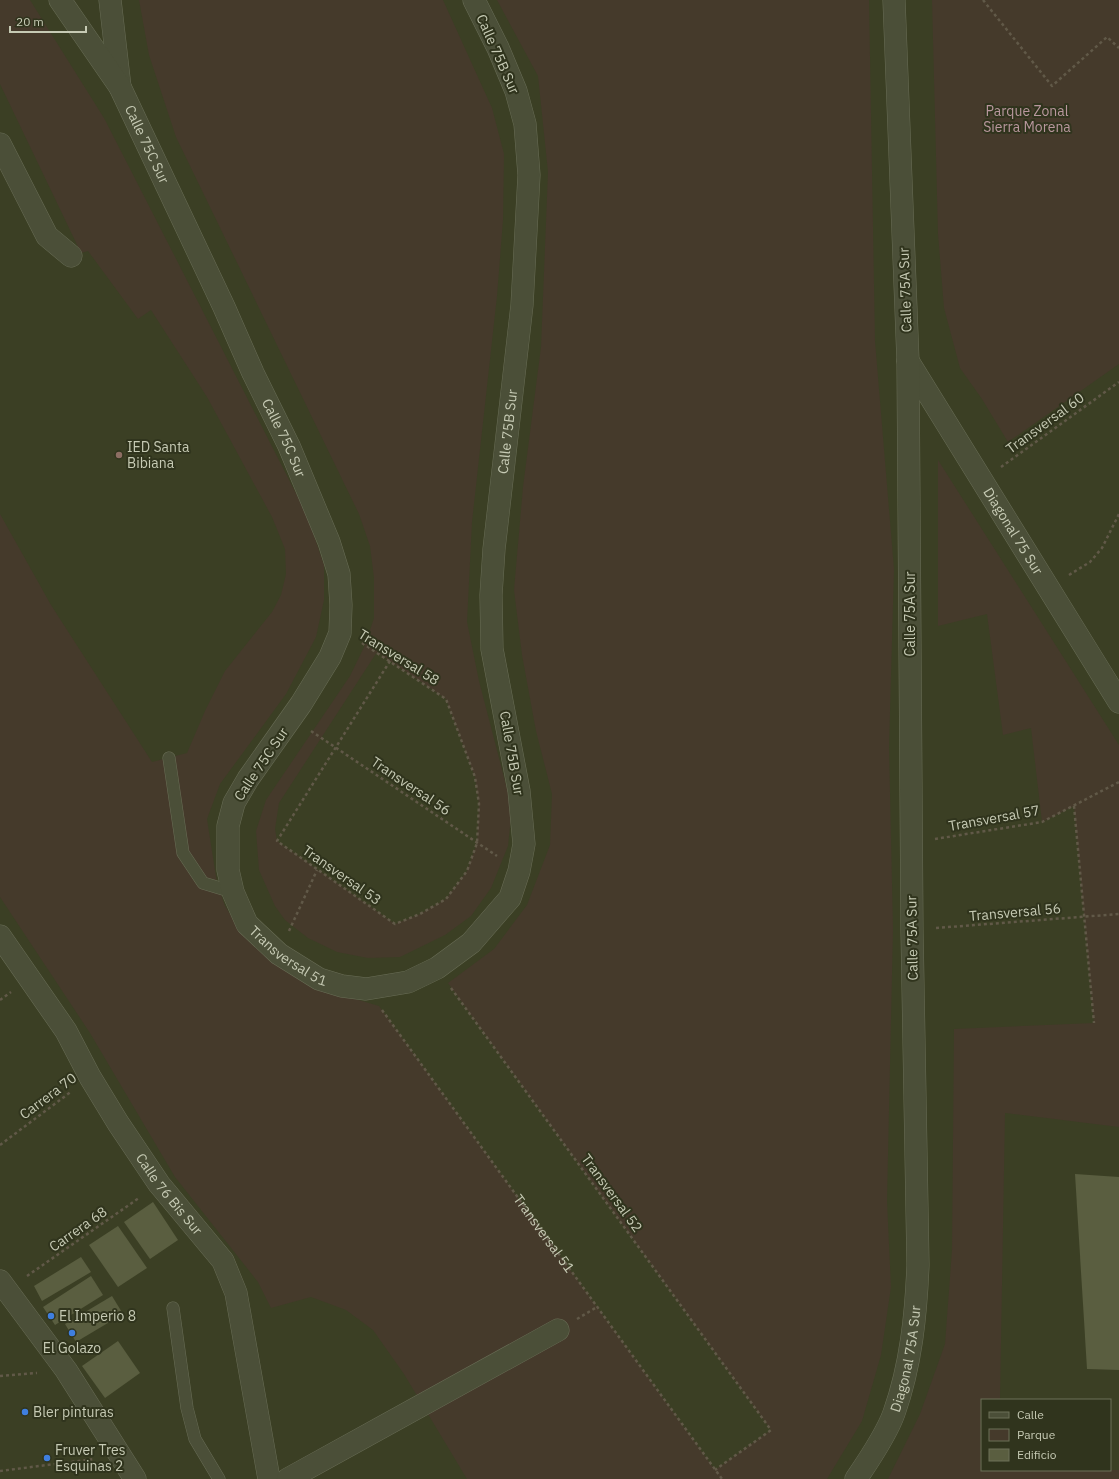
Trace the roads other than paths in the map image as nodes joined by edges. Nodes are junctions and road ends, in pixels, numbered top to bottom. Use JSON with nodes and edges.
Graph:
{"nodes":[{"id":1,"x":60,"y":0,"type":"edge"},
{"id":2,"x":110,"y":0,"type":"edge"},
{"id":3,"x":474,"y":0,"type":"edge"},
{"id":4,"x":894,"y":0,"type":"edge"},
{"id":5,"x":120,"y":87,"type":"junction"},
{"id":6,"x":0,"y":144,"type":"edge"},
{"id":7,"x":71,"y":256,"type":"dead end"},
{"id":8,"x":908,"y":361,"type":"junction"},
{"id":9,"x":1119,"y":702,"type":"edge"},
{"id":10,"x":169,"y":758,"type":"dead end"},
{"id":11,"x":228,"y":870,"type":"joint"},
{"id":12,"x":520,"y":871,"type":"joint"},
{"id":13,"x":233,"y":892,"type":"junction"},
{"id":14,"x":0,"y":936,"type":"edge"},
{"id":15,"x":918,"y":1227,"type":"joint"},
{"id":16,"x":4,"y":1286,"type":"edge"},
{"id":17,"x":174,"y":1308,"type":"dead end"},
{"id":18,"x":558,"y":1330,"type":"dead end"},
{"id":19,"x":135,"y":1479,"type":"edge"},
{"id":20,"x":219,"y":1479,"type":"edge"},
{"id":21,"x":269,"y":1479,"type":"edge"},
{"id":22,"x":288,"y":1479,"type":"edge"},
{"id":23,"x":856,"y":1479,"type":"edge"}],
"edges":[{"from":1,"to":5,"type":"street"},
{"from":2,"to":5,"type":"street","name":"Calle 75C Sur"},
{"from":3,"to":12,"type":"street","name":"Calle 75B Sur"},
{"from":4,"to":8,"type":"street","name":"Calle 75A Sur"},
{"from":5,"to":11,"type":"street","name":"Calle 75C Sur"},
{"from":6,"to":7,"type":"street"},
{"from":8,"to":9,"type":"street","name":"Diagonal 75 Sur"},
{"from":8,"to":15,"type":"street","name":"Calle 75A Sur"},
{"from":10,"to":13,"type":"lane"},
{"from":11,"to":13,"type":"street","name":"Transversal 51"},
{"from":12,"to":13,"type":"street","name":"Transversal 51"},
{"from":14,"to":21,"type":"street","name":"Calle 76 Bis Sur"},
{"from":15,"to":23,"type":"street","name":"Diagonal 75A Sur"},
{"from":16,"to":19,"type":"street"},
{"from":17,"to":20,"type":"lane"},
{"from":18,"to":22,"type":"street"}]}
